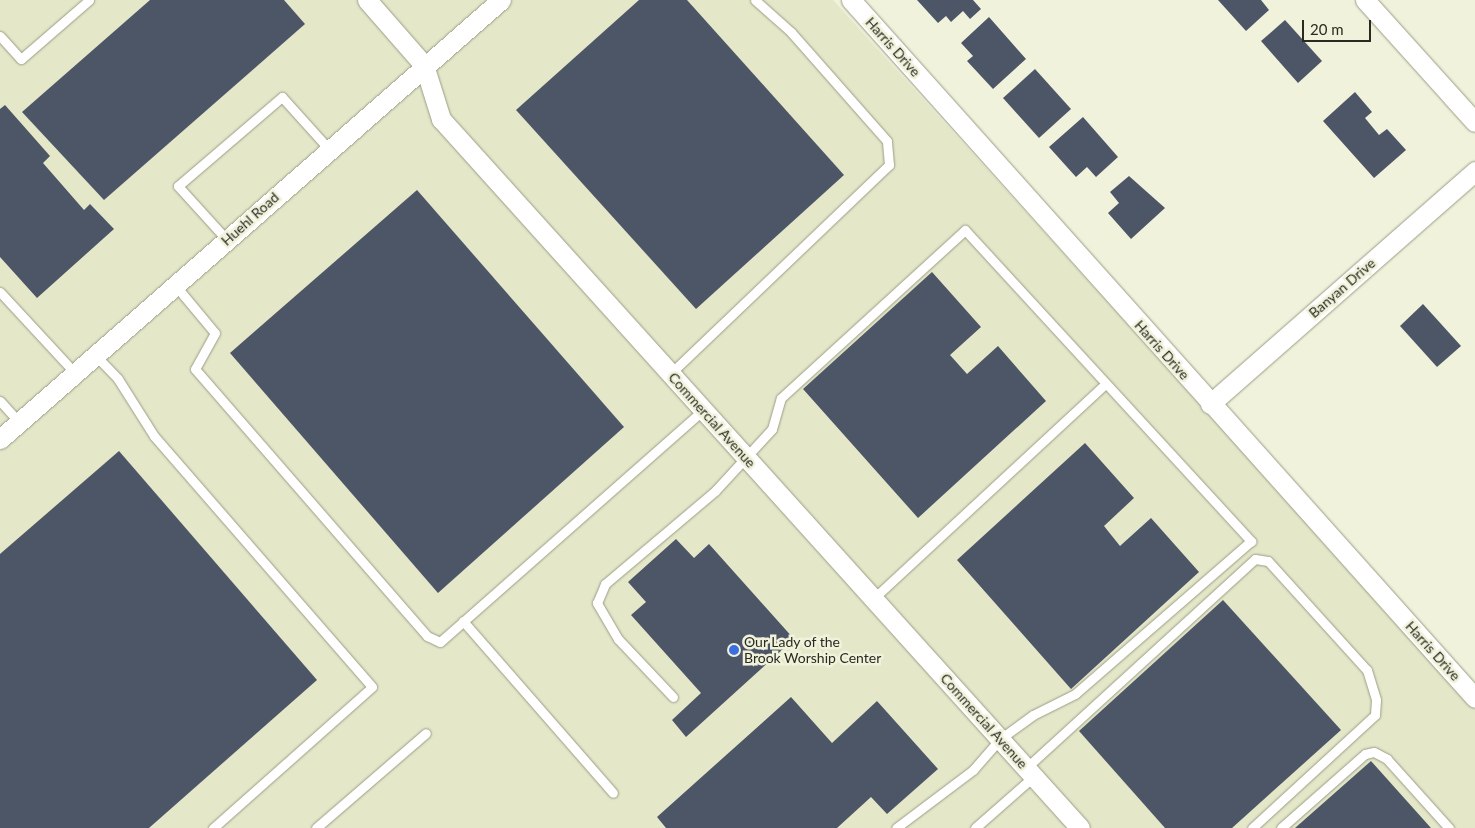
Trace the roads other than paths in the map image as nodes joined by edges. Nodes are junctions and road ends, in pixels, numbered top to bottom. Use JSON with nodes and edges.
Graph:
{"nodes":[{"id":1,"x":88,"y":0,"type":"edge"},
{"id":2,"x":366,"y":0,"type":"edge"},
{"id":3,"x":501,"y":0,"type":"edge"},
{"id":4,"x":755,"y":0,"type":"edge"},
{"id":5,"x":851,"y":0,"type":"edge"},
{"id":6,"x":1366,"y":0,"type":"edge"},
{"id":7,"x":0,"y":36,"type":"edge"},
{"id":8,"x":424,"y":66,"type":"junction"},
{"id":9,"x":1475,"y":122,"type":"edge"},
{"id":10,"x":328,"y":148,"type":"junction"},
{"id":11,"x":1475,"y":171,"type":"edge"},
{"id":12,"x":226,"y":240,"type":"junction"},
{"id":13,"x":175,"y":285,"type":"junction"},
{"id":14,"x":0,"y":292,"type":"edge"},
{"id":15,"x":95,"y":355,"type":"junction"},
{"id":16,"x":75,"y":373,"type":"junction"},
{"id":17,"x":670,"y":374,"type":"junction"},
{"id":18,"x":1105,"y":384,"type":"junction"},
{"id":19,"x":0,"y":401,"type":"edge"},
{"id":20,"x":1210,"y":404,"type":"junction"},
{"id":21,"x":703,"y":410,"type":"junction"},
{"id":22,"x":19,"y":422,"type":"junction"},
{"id":23,"x":0,"y":439,"type":"edge"},
{"id":24,"x":747,"y":459,"type":"junction"},
{"id":25,"x":873,"y":599,"type":"junction"},
{"id":26,"x":463,"y":622,"type":"junction"},
{"id":27,"x":673,"y":697,"type":"dead end"},
{"id":28,"x":1475,"y":698,"type":"edge"},
{"id":29,"x":426,"y":733,"type":"dead end"},
{"id":30,"x":1000,"y":739,"type":"junction"},
{"id":31,"x":1030,"y":772,"type":"junction"},
{"id":32,"x":613,"y":793,"type":"dead end"},
{"id":33,"x":213,"y":828,"type":"edge"},
{"id":34,"x":316,"y":828,"type":"edge"},
{"id":35,"x":896,"y":828,"type":"edge"},
{"id":36,"x":975,"y":828,"type":"edge"},
{"id":37,"x":1080,"y":828,"type":"edge"},
{"id":38,"x":1252,"y":828,"type":"edge"},
{"id":39,"x":1281,"y":828,"type":"edge"},
{"id":40,"x":1449,"y":828,"type":"edge"}],
"edges":[{"from":1,"to":7,"type":"lane"},
{"from":2,"to":8,"type":"street","name":"Commercial Avenue"},
{"from":3,"to":8,"type":"street","name":"Huehl Road"},
{"from":4,"to":17,"type":"lane"},
{"from":5,"to":20,"type":"street","name":"Harris Drive"},
{"from":6,"to":9,"type":"street"},
{"from":8,"to":10,"type":"street","name":"Huehl Road"},
{"from":8,"to":17,"type":"street","name":"Commercial Avenue"},
{"from":10,"to":12,"type":"street","name":"Huehl Road"},
{"from":10,"to":12,"type":"lane"},
{"from":11,"to":20,"type":"street","name":"Banyan Drive"},
{"from":12,"to":13,"type":"street","name":"Huehl Road"},
{"from":13,"to":15,"type":"street","name":"Huehl Road"},
{"from":13,"to":26,"type":"lane"},
{"from":14,"to":16,"type":"lane"},
{"from":15,"to":16,"type":"street","name":"Huehl Road"},
{"from":15,"to":33,"type":"lane"},
{"from":16,"to":22,"type":"street","name":"Huehl Road"},
{"from":17,"to":21,"type":"street","name":"Commercial Avenue"},
{"from":18,"to":24,"type":"lane"},
{"from":18,"to":25,"type":"lane"},
{"from":18,"to":30,"type":"lane"},
{"from":19,"to":22,"type":"lane"},
{"from":20,"to":28,"type":"street","name":"Harris Drive"},
{"from":21,"to":24,"type":"street","name":"Commercial Avenue"},
{"from":21,"to":26,"type":"lane"},
{"from":22,"to":23,"type":"street","name":"Huehl Road"},
{"from":24,"to":25,"type":"street","name":"Commercial Avenue"},
{"from":24,"to":27,"type":"lane"},
{"from":25,"to":30,"type":"street","name":"Commercial Avenue"},
{"from":26,"to":32,"type":"lane"},
{"from":29,"to":34,"type":"lane"},
{"from":30,"to":31,"type":"street","name":"Commercial Avenue"},
{"from":30,"to":35,"type":"lane"},
{"from":31,"to":36,"type":"lane"},
{"from":31,"to":37,"type":"street","name":"Commercial Avenue"},
{"from":31,"to":38,"type":"lane"},
{"from":39,"to":40,"type":"lane"}]}
